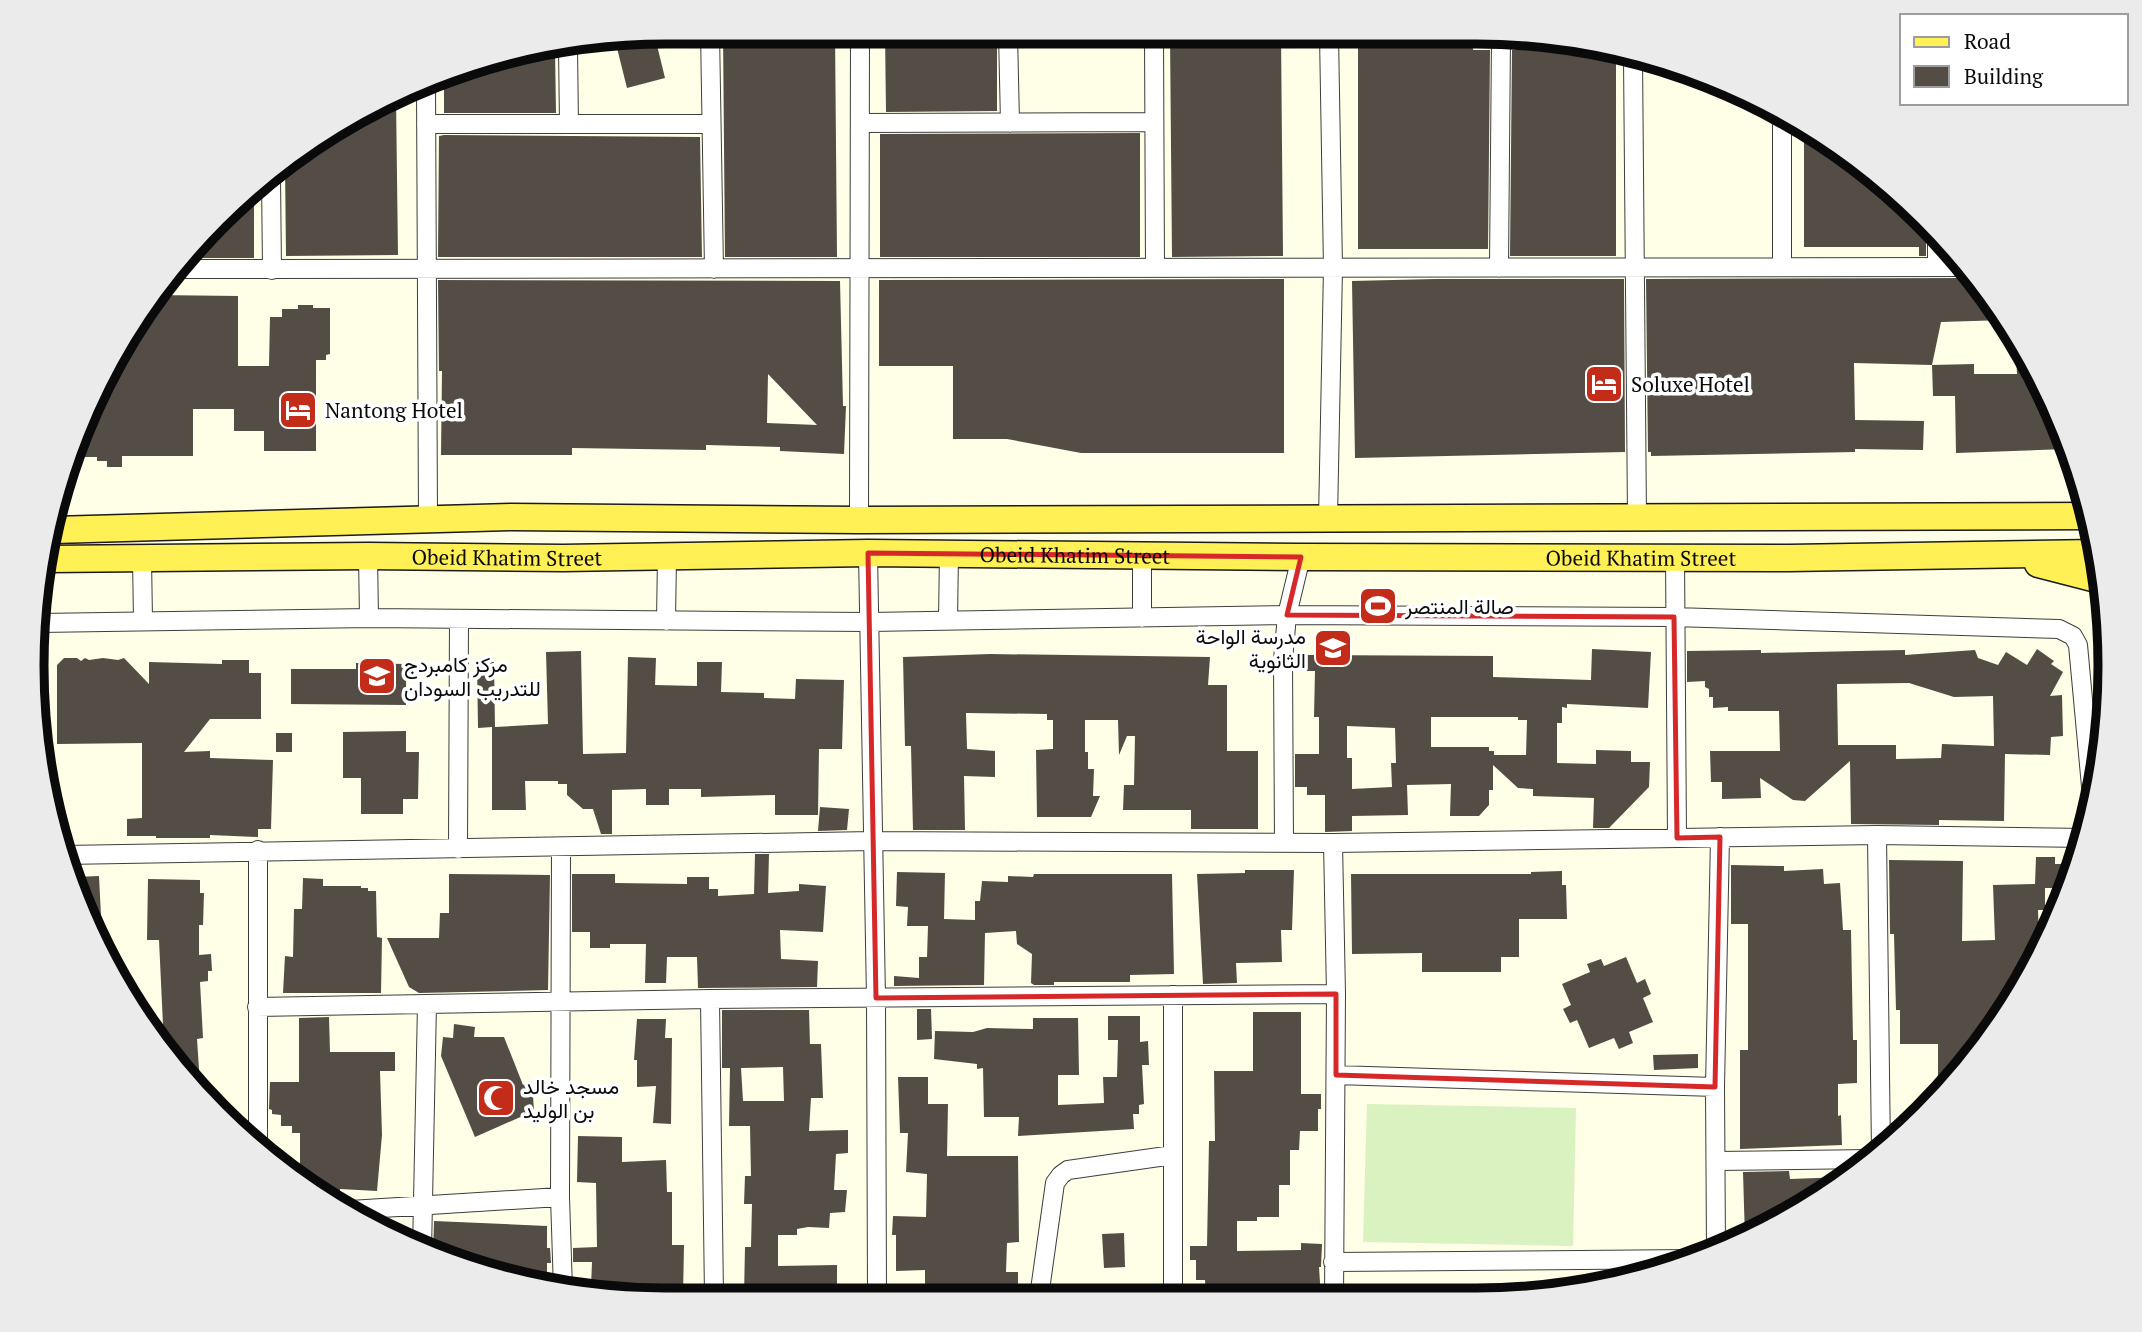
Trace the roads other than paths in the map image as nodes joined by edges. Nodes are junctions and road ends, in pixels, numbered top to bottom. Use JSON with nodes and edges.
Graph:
{"nodes":[{"id":1,"x":710,"y":44,"type":"edge"},
{"id":2,"x":860,"y":44,"type":"edge"},
{"id":3,"x":1008,"y":44,"type":"edge"},
{"id":4,"x":1154,"y":44,"type":"edge"},
{"id":5,"x":1329,"y":44,"type":"edge"},
{"id":6,"x":1501,"y":45,"type":"edge"},
{"id":7,"x":568,"y":52,"type":"edge"},
{"id":8,"x":1633,"y":64,"type":"edge"},
{"id":9,"x":426,"y":92,"type":"edge"},
{"id":10,"x":1010,"y":122,"type":"junction"},
{"id":11,"x":1154,"y":122,"type":"junction"},
{"id":12,"x":860,"y":123,"type":"junction"},
{"id":13,"x":426,"y":124,"type":"junction"},
{"id":14,"x":569,"y":124,"type":"junction"},
{"id":15,"x":711,"y":124,"type":"junction"},
{"id":16,"x":1782,"y":124,"type":"edge"},
{"id":17,"x":271,"y":185,"type":"edge"},
{"id":18,"x":1937,"y":248,"type":"edge"},
{"id":19,"x":1634,"y":267,"type":"junction"},
{"id":20,"x":1782,"y":267,"type":"junction"},
{"id":21,"x":1937,"y":267,"type":"junction"},
{"id":22,"x":1953,"y":267,"type":"edge"},
{"id":23,"x":1155,"y":268,"type":"junction"},
{"id":24,"x":1333,"y":268,"type":"junction"},
{"id":25,"x":1499,"y":268,"type":"junction"},
{"id":26,"x":860,"y":269,"type":"junction"},
{"id":27,"x":186,"y":270,"type":"edge"},
{"id":28,"x":272,"y":270,"type":"junction"},
{"id":29,"x":427,"y":270,"type":"junction"},
{"id":30,"x":714,"y":270,"type":"junction"},
{"id":31,"x":2075,"y":500,"type":"edge"},
{"id":32,"x":2080,"y":516,"type":"edge"},
{"id":33,"x":2042,"y":517,"type":"junction"},
{"id":34,"x":428,"y":518,"type":"junction"},
{"id":35,"x":507,"y":518,"type":"junction"},
{"id":36,"x":594,"y":518,"type":"junction"},
{"id":37,"x":1328,"y":519,"type":"junction"},
{"id":38,"x":1637,"y":519,"type":"junction"},
{"id":39,"x":859,"y":520,"type":"junction"},
{"id":40,"x":59,"y":530,"type":"edge"},
{"id":41,"x":868,"y":553,"type":"junction"},
{"id":42,"x":949,"y":553,"type":"junction"},
{"id":43,"x":2087,"y":553,"type":"edge"},
{"id":44,"x":1985,"y":554,"type":"junction"},
{"id":45,"x":1142,"y":555,"type":"junction"},
{"id":46,"x":368,"y":556,"type":"junction"},
{"id":47,"x":667,"y":556,"type":"junction"},
{"id":48,"x":1675,"y":556,"type":"junction"},
{"id":49,"x":507,"y":557,"type":"junction"},
{"id":50,"x":1301,"y":557,"type":"junction"},
{"id":51,"x":591,"y":558,"type":"junction"},
{"id":52,"x":54,"y":559,"type":"edge"},
{"id":53,"x":142,"y":559,"type":"junction"},
{"id":54,"x":2092,"y":577,"type":"edge"},
{"id":55,"x":1287,"y":615,"type":"junction"},
{"id":56,"x":1674,"y":617,"type":"junction"},
{"id":57,"x":369,"y":618,"type":"junction"},
{"id":58,"x":1142,"y":618,"type":"junction"},
{"id":59,"x":144,"y":620,"type":"junction"},
{"id":60,"x":459,"y":620,"type":"junction"},
{"id":61,"x":666,"y":621,"type":"junction"},
{"id":62,"x":948,"y":621,"type":"junction"},
{"id":63,"x":45,"y":622,"type":"edge"},
{"id":64,"x":869,"y":622,"type":"junction"},
{"id":65,"x":2089,"y":771,"type":"edge"},
{"id":66,"x":1877,"y":835,"type":"junction"},
{"id":67,"x":1720,"y":837,"type":"junction"},
{"id":68,"x":1676,"y":838,"type":"junction"},
{"id":69,"x":2074,"y":838,"type":"edge"},
{"id":70,"x":872,"y":842,"type":"junction"},
{"id":71,"x":1284,"y":843,"type":"junction"},
{"id":72,"x":1333,"y":843,"type":"junction"},
{"id":73,"x":561,"y":848,"type":"junction"},
{"id":74,"x":458,"y":849,"type":"junction"},
{"id":75,"x":258,"y":850,"type":"junction"},
{"id":76,"x":74,"y":855,"type":"edge"},
{"id":77,"x":1336,"y":994,"type":"junction"},
{"id":78,"x":1174,"y":995,"type":"junction"},
{"id":79,"x":876,"y":998,"type":"junction"},
{"id":80,"x":710,"y":999,"type":"junction"},
{"id":81,"x":562,"y":1002,"type":"junction"},
{"id":82,"x":427,"y":1004,"type":"junction"},
{"id":83,"x":257,"y":1007,"type":"junction"},
{"id":84,"x":1336,"y":1075,"type":"junction"},
{"id":85,"x":1715,"y":1087,"type":"junction"},
{"id":86,"x":258,"y":1136,"type":"edge"},
{"id":87,"x":1881,"y":1138,"type":"edge"},
{"id":88,"x":1173,"y":1155,"type":"junction"},
{"id":89,"x":1857,"y":1158,"type":"edge"},
{"id":90,"x":1716,"y":1161,"type":"junction"},
{"id":91,"x":560,"y":1197,"type":"junction"},
{"id":92,"x":422,"y":1205,"type":"junction"},
{"id":93,"x":363,"y":1209,"type":"edge"},
{"id":94,"x":422,"y":1238,"type":"edge"},
{"id":95,"x":1716,"y":1240,"type":"edge"},
{"id":96,"x":1662,"y":1259,"type":"edge"},
{"id":97,"x":1334,"y":1262,"type":"junction"},
{"id":98,"x":563,"y":1279,"type":"edge"},
{"id":99,"x":714,"y":1288,"type":"edge"},
{"id":100,"x":877,"y":1288,"type":"edge"},
{"id":101,"x":1040,"y":1288,"type":"edge"},
{"id":102,"x":1173,"y":1288,"type":"edge"},
{"id":103,"x":1334,"y":1288,"type":"edge"}],
"edges":[{"from":1,"to":15,"type":"street"},
{"from":2,"to":12,"type":"street"},
{"from":3,"to":10,"type":"street"},
{"from":4,"to":11,"type":"street"},
{"from":5,"to":24,"type":"street"},
{"from":6,"to":25,"type":"street"},
{"from":7,"to":14,"type":"street"},
{"from":8,"to":19,"type":"street"},
{"from":9,"to":13,"type":"street"},
{"from":10,"to":11,"type":"street"},
{"from":10,"to":12,"type":"street"},
{"from":11,"to":23,"type":"street"},
{"from":12,"to":26,"type":"street"},
{"from":13,"to":14,"type":"street"},
{"from":13,"to":29,"type":"street"},
{"from":14,"to":15,"type":"street"},
{"from":15,"to":30,"type":"street"},
{"from":16,"to":20,"type":"street"},
{"from":17,"to":28,"type":"street"},
{"from":18,"to":21,"type":"street"},
{"from":19,"to":20,"type":"street"},
{"from":19,"to":25,"type":"street"},
{"from":19,"to":38,"type":"street"},
{"from":20,"to":21,"type":"street"},
{"from":21,"to":22,"type":"street"},
{"from":23,"to":24,"type":"street"},
{"from":23,"to":26,"type":"street"},
{"from":24,"to":25,"type":"street"},
{"from":24,"to":37,"type":"street"},
{"from":26,"to":30,"type":"street"},
{"from":26,"to":39,"type":"street"},
{"from":27,"to":28,"type":"street"},
{"from":28,"to":29,"type":"street"},
{"from":29,"to":30,"type":"street"},
{"from":29,"to":34,"type":"street"},
{"from":31,"to":33,"type":"main road"},
{"from":32,"to":33,"type":"main road","name":"Obeid Khatim Street"},
{"from":33,"to":38,"type":"main road","name":"Obeid Khatim Street"},
{"from":34,"to":35,"type":"main road","name":"Obeid Khatim Street"},
{"from":34,"to":40,"type":"main road","name":"Obeid Khatim Street"},
{"from":35,"to":36,"type":"main road","name":"Obeid Khatim Street"},
{"from":35,"to":49,"type":"main road"},
{"from":36,"to":39,"type":"main road","name":"Obeid Khatim Street"},
{"from":36,"to":51,"type":"main road"},
{"from":37,"to":38,"type":"main road","name":"Obeid Khatim Street"},
{"from":37,"to":39,"type":"main road","name":"Obeid Khatim Street"},
{"from":41,"to":42,"type":"main road","name":"Obeid Khatim Street"},
{"from":41,"to":47,"type":"main road","name":"Obeid Khatim Street"},
{"from":41,"to":64,"type":"street"},
{"from":42,"to":45,"type":"main road","name":"Obeid Khatim Street"},
{"from":42,"to":62,"type":"street"},
{"from":43,"to":44,"type":"main road","name":"Obeid Khatim Street"},
{"from":44,"to":48,"type":"main road","name":"Obeid Khatim Street"},
{"from":44,"to":54,"type":"main road"},
{"from":45,"to":50,"type":"main road","name":"Obeid Khatim Street"},
{"from":45,"to":58,"type":"street"},
{"from":46,"to":49,"type":"main road","name":"Obeid Khatim Street"},
{"from":46,"to":53,"type":"main road","name":"Obeid Khatim Street"},
{"from":46,"to":57,"type":"street"},
{"from":47,"to":51,"type":"main road","name":"Obeid Khatim Street"},
{"from":47,"to":61,"type":"street"},
{"from":48,"to":50,"type":"main road","name":"Obeid Khatim Street"},
{"from":48,"to":56,"type":"street"},
{"from":49,"to":51,"type":"main road","name":"Obeid Khatim Street"},
{"from":50,"to":55,"type":"street"},
{"from":52,"to":53,"type":"main road","name":"Obeid Khatim Street"},
{"from":53,"to":59,"type":"street"},
{"from":55,"to":56,"type":"street"},
{"from":55,"to":58,"type":"street"},
{"from":55,"to":71,"type":"street"},
{"from":56,"to":65,"type":"street"},
{"from":56,"to":68,"type":"street"},
{"from":57,"to":59,"type":"street"},
{"from":57,"to":60,"type":"street"},
{"from":58,"to":62,"type":"street"},
{"from":59,"to":63,"type":"street"},
{"from":60,"to":61,"type":"street"},
{"from":60,"to":74,"type":"street"},
{"from":61,"to":64,"type":"street"},
{"from":62,"to":64,"type":"street"},
{"from":64,"to":70,"type":"street"},
{"from":66,"to":67,"type":"street"},
{"from":66,"to":69,"type":"street"},
{"from":66,"to":87,"type":"street"},
{"from":67,"to":68,"type":"street"},
{"from":67,"to":85,"type":"street"},
{"from":68,"to":72,"type":"street"},
{"from":70,"to":71,"type":"street"},
{"from":70,"to":73,"type":"street"},
{"from":70,"to":79,"type":"street"},
{"from":71,"to":72,"type":"street"},
{"from":72,"to":77,"type":"street"},
{"from":73,"to":74,"type":"street"},
{"from":73,"to":81,"type":"street"},
{"from":74,"to":75,"type":"street"},
{"from":75,"to":76,"type":"street"},
{"from":75,"to":83,"type":"street"},
{"from":77,"to":78,"type":"street"},
{"from":77,"to":84,"type":"street"},
{"from":78,"to":79,"type":"street"},
{"from":78,"to":88,"type":"street"},
{"from":79,"to":80,"type":"street"},
{"from":79,"to":100,"type":"street"},
{"from":80,"to":81,"type":"street"},
{"from":80,"to":99,"type":"street"},
{"from":81,"to":82,"type":"street"},
{"from":81,"to":91,"type":"street"},
{"from":82,"to":83,"type":"street"},
{"from":82,"to":92,"type":"street"},
{"from":83,"to":86,"type":"street"},
{"from":84,"to":85,"type":"street"},
{"from":84,"to":97,"type":"street"},
{"from":85,"to":90,"type":"street"},
{"from":88,"to":101,"type":"street"},
{"from":88,"to":102,"type":"street"},
{"from":89,"to":90,"type":"street"},
{"from":90,"to":95,"type":"street"},
{"from":91,"to":92,"type":"street"},
{"from":91,"to":98,"type":"street"},
{"from":92,"to":93,"type":"street"},
{"from":92,"to":94,"type":"street"},
{"from":96,"to":97,"type":"street"},
{"from":97,"to":103,"type":"street"}]}
